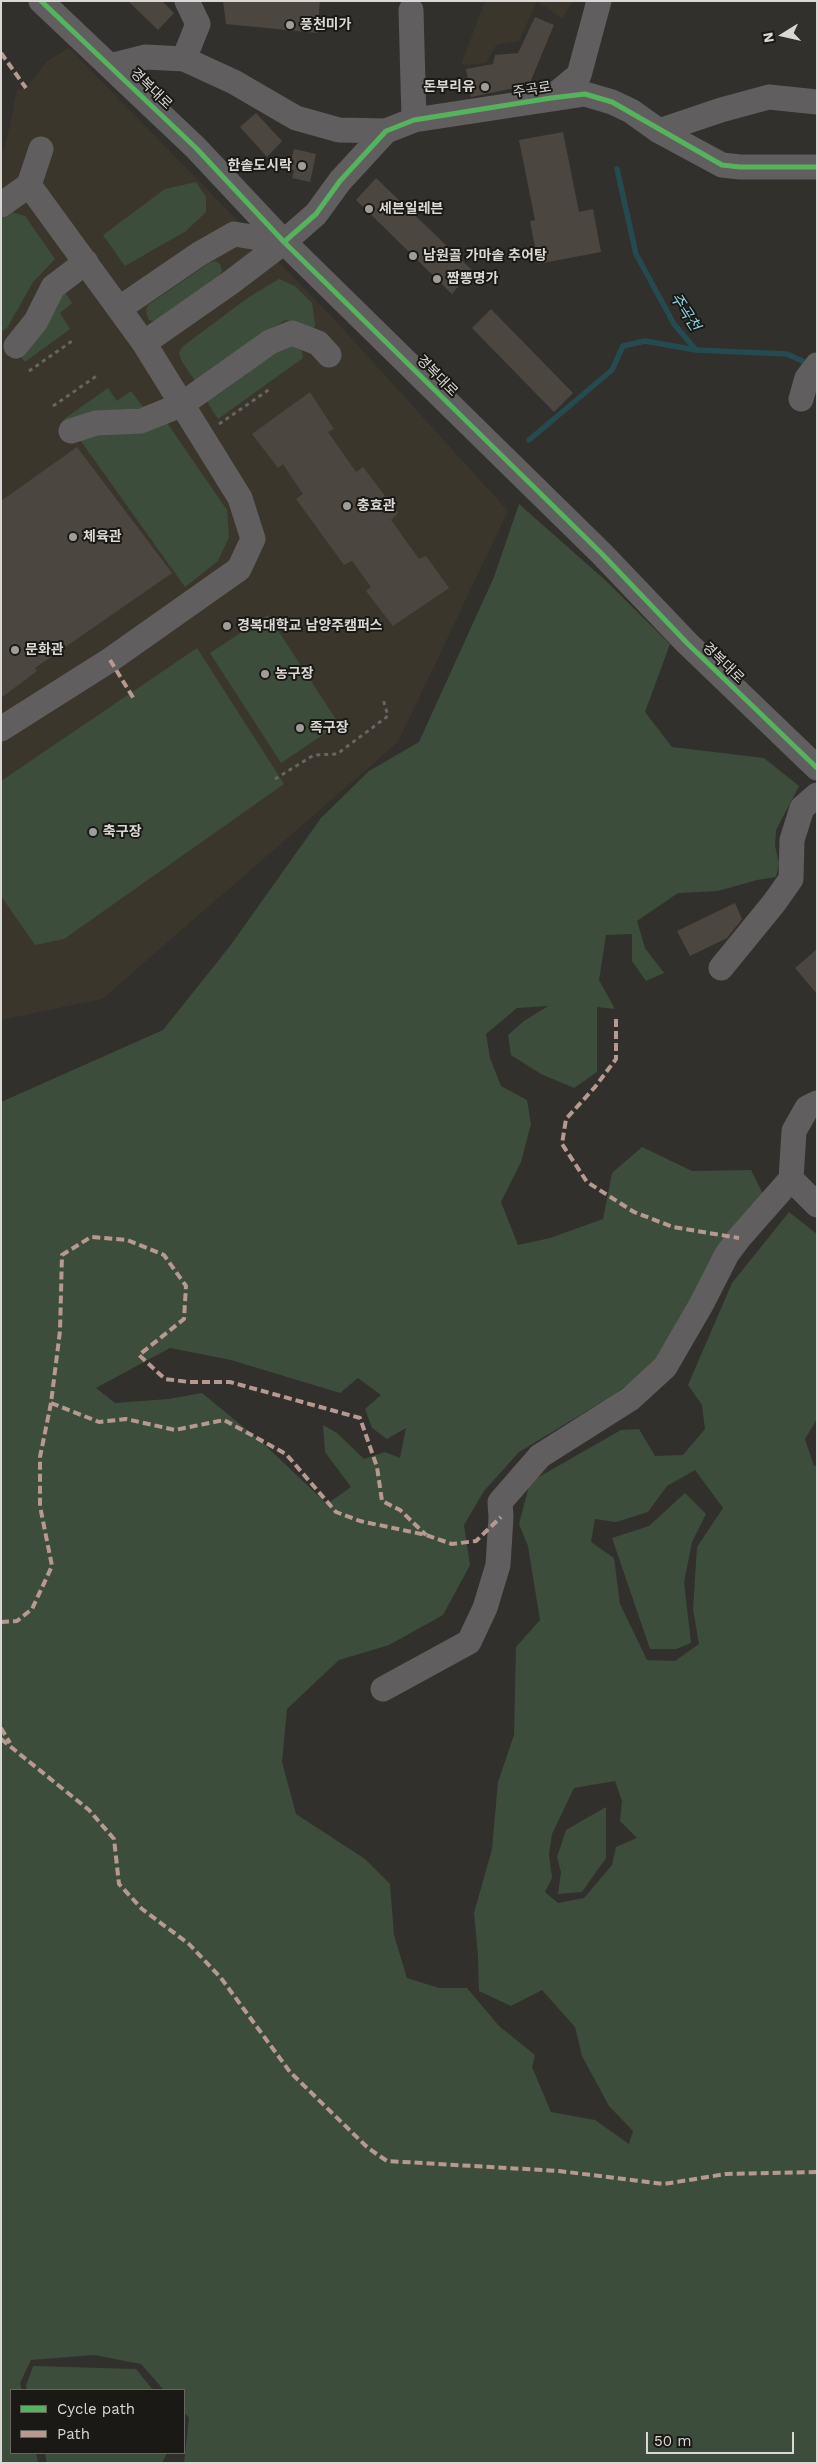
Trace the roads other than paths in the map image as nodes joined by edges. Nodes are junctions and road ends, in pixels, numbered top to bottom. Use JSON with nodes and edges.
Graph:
{"nodes":[{"id":1,"x":41,"y":1,"type":"edge"},
{"id":2,"x":187,"y":1,"type":"edge"},
{"id":3,"x":600,"y":1,"type":"edge"},
{"id":4,"x":410,"y":10,"type":"dead end"},
{"id":5,"x":184,"y":59,"type":"junction"},
{"id":6,"x":110,"y":66,"type":"junction"},
{"id":7,"x":551,"y":98,"type":"junction"},
{"id":8,"x":817,"y":102,"type":"edge"},
{"id":9,"x":414,"y":120,"type":"junction"},
{"id":10,"x":659,"y":130,"type":"junction"},
{"id":11,"x":386,"y":131,"type":"junction"},
{"id":12,"x":41,"y":149,"type":"dead end"},
{"id":13,"x":817,"y":167,"type":"edge"},
{"id":14,"x":28,"y":185,"type":"junction"},
{"id":15,"x":1,"y":205,"type":"edge"},
{"id":16,"x":284,"y":242,"type":"junction"},
{"id":17,"x":86,"y":262,"type":"junction"},
{"id":18,"x":120,"y":308,"type":"junction"},
{"id":19,"x":144,"y":342,"type":"junction"},
{"id":20,"x":16,"y":346,"type":"dead end"},
{"id":21,"x":330,"y":355,"type":"dead end"},
{"id":22,"x":181,"y":405,"type":"junction"},
{"id":23,"x":71,"y":431,"type":"dead end"},
{"id":24,"x":1,"y":729,"type":"edge"},
{"id":25,"x":817,"y":768,"type":"edge"},
{"id":26,"x":817,"y":795,"type":"edge"},
{"id":27,"x":721,"y":968,"type":"dead end"},
{"id":28,"x":817,"y":1103,"type":"edge"},
{"id":29,"x":791,"y":1179,"type":"junction"},
{"id":30,"x":817,"y":1205,"type":"edge"},
{"id":31,"x":383,"y":1689,"type":"dead end"}],
"edges":[{"from":1,"to":6,"type":"street","name":"경복대로"},
{"from":2,"to":5,"type":"street"},
{"from":3,"to":7,"type":"street"},
{"from":4,"to":9,"type":"street"},
{"from":5,"to":6,"type":"street"},
{"from":5,"to":11,"type":"street"},
{"from":6,"to":16,"type":"street","name":"경복대로"},
{"from":7,"to":9,"type":"street","name":"주곡로"},
{"from":7,"to":10,"type":"street","name":"주곡로"},
{"from":8,"to":10,"type":"street"},
{"from":9,"to":11,"type":"street","name":"주곡로"},
{"from":10,"to":13,"type":"street","name":"주곡로"},
{"from":11,"to":16,"type":"street","name":"주곡로"},
{"from":12,"to":14,"type":"street"},
{"from":14,"to":15,"type":"street"},
{"from":14,"to":17,"type":"street"},
{"from":16,"to":18,"type":"street"},
{"from":16,"to":19,"type":"street","name":"주곡로"},
{"from":16,"to":25,"type":"street","name":"경복대로"},
{"from":17,"to":18,"type":"street"},
{"from":17,"to":20,"type":"street"},
{"from":18,"to":19,"type":"street"},
{"from":19,"to":22,"type":"street"},
{"from":21,"to":22,"type":"street"},
{"from":22,"to":23,"type":"street"},
{"from":22,"to":24,"type":"street"},
{"from":26,"to":27,"type":"street"},
{"from":28,"to":29,"type":"street"},
{"from":29,"to":30,"type":"street"},
{"from":29,"to":31,"type":"street"}]}
